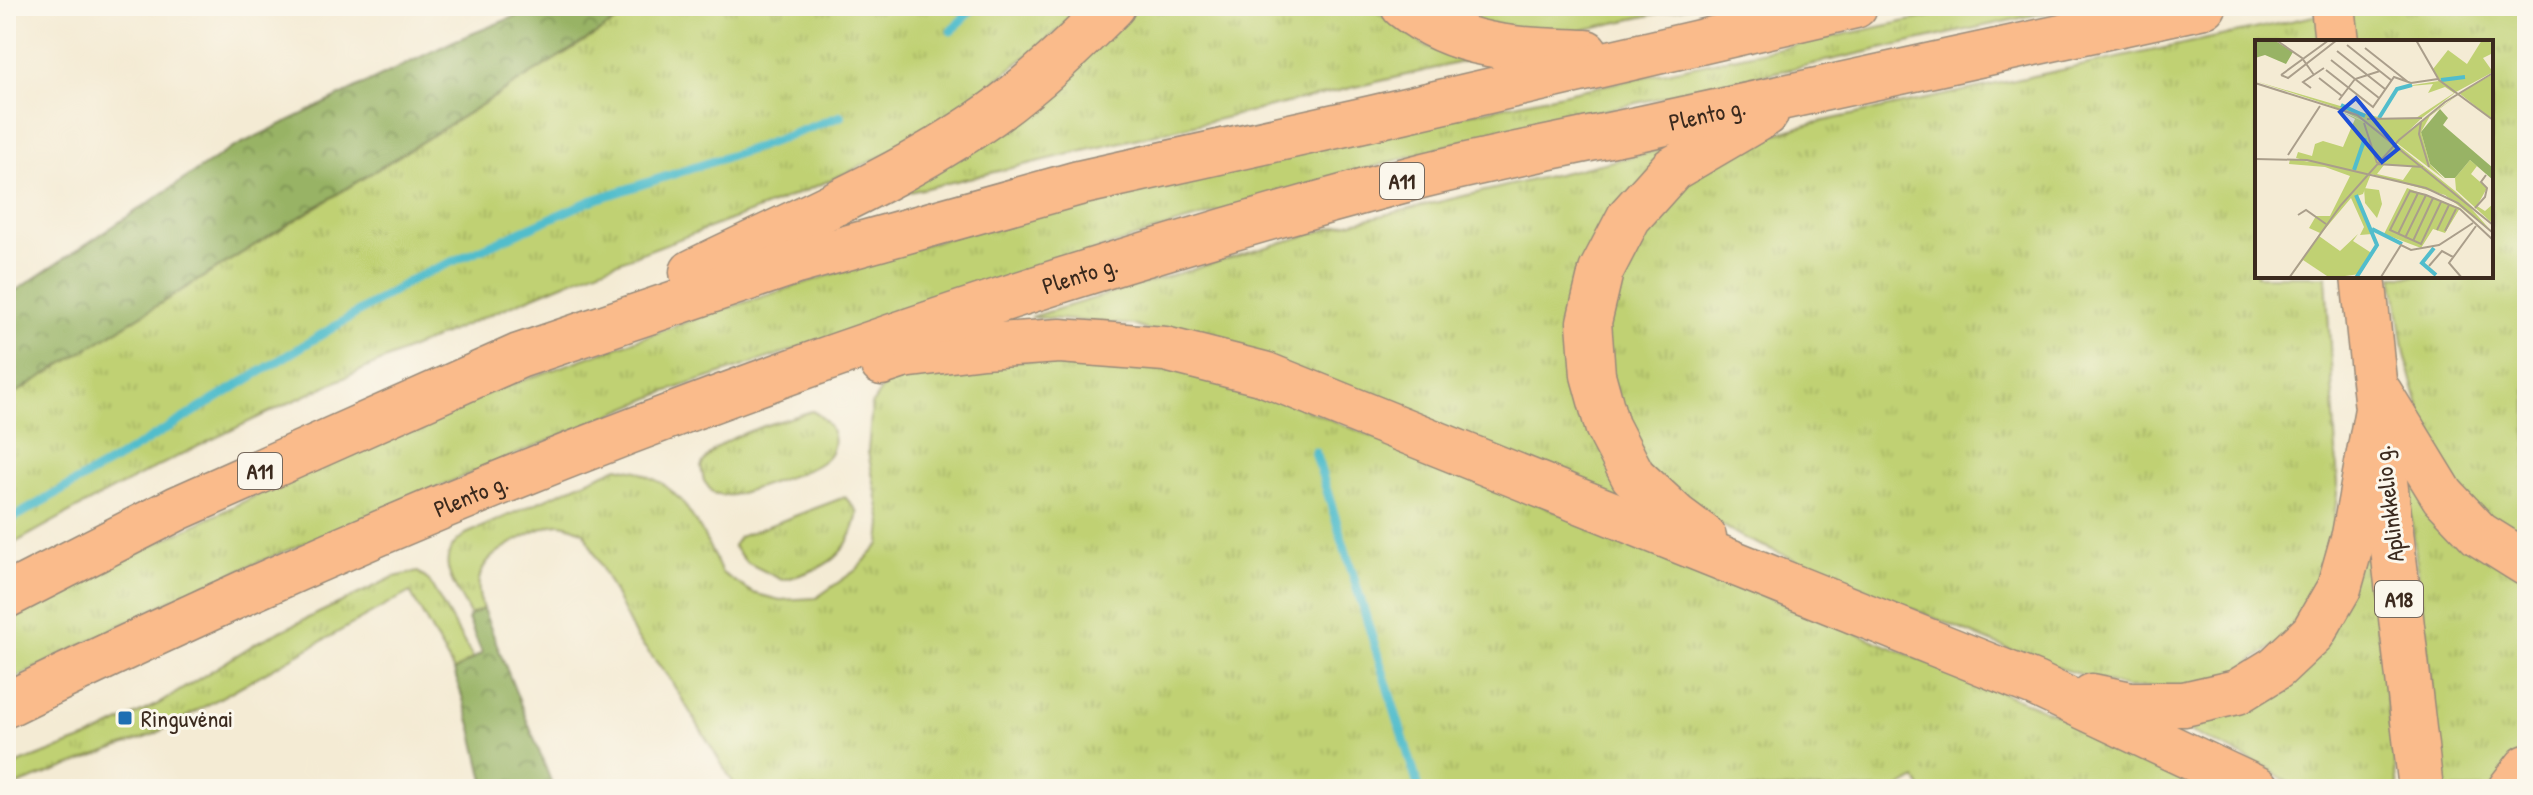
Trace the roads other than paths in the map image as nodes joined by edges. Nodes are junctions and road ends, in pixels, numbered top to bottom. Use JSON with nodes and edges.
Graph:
{"nodes":[{"id":1,"x":1113,"y":6,"type":"edge"},
{"id":2,"x":1403,"y":6,"type":"edge"},
{"id":3,"x":1855,"y":6,"type":"edge"},
{"id":4,"x":2204,"y":6,"type":"edge"},
{"id":5,"x":2333,"y":6,"type":"edge"},
{"id":6,"x":2337,"y":40,"type":"edge"},
{"id":7,"x":1640,"y":54,"type":"junction"},
{"id":8,"x":1803,"y":93,"type":"junction"},
{"id":9,"x":2363,"y":278,"type":"edge"},
{"id":10,"x":519,"y":356,"type":"junction"},
{"id":11,"x":2376,"y":398,"type":"junction"},
{"id":12,"x":622,"y":435,"type":"junction"},
{"id":13,"x":2527,"y":564,"type":"edge"},
{"id":14,"x":1752,"y":571,"type":"junction"},
{"id":15,"x":6,"y":596,"type":"edge"},
{"id":16,"x":2035,"y":684,"type":"junction"},
{"id":17,"x":6,"y":705,"type":"edge"},
{"id":18,"x":2527,"y":767,"type":"edge"},
{"id":19,"x":2258,"y":789,"type":"edge"},
{"id":20,"x":2421,"y":789,"type":"edge"},
{"id":21,"x":2510,"y":789,"type":"edge"}],
"edges":[{"from":1,"to":10,"type":"highway"},
{"from":2,"to":7,"type":"highway"},
{"from":3,"to":7,"type":"highway","number":"A11"},
{"from":4,"to":8,"type":"highway","name":"Plento g.","number":"A11"},
{"from":5,"to":6,"type":"highway"},
{"from":7,"to":10,"type":"highway","number":"A11"},
{"from":8,"to":12,"type":"highway","name":"Plento g.","number":"A11"},
{"from":8,"to":14,"type":"highway"},
{"from":9,"to":11,"type":"highway","name":"Aplinkkelio g.","number":"A18"},
{"from":10,"to":15,"type":"highway","number":"A11"},
{"from":11,"to":13,"type":"highway"},
{"from":11,"to":16,"type":"highway"},
{"from":11,"to":20,"type":"highway","name":"Aplinkkelio g.","number":"A18"},
{"from":12,"to":14,"type":"highway"},
{"from":12,"to":17,"type":"highway","name":"Plento g.","number":"A11"},
{"from":14,"to":16,"type":"highway"},
{"from":16,"to":19,"type":"highway"},
{"from":18,"to":21,"type":"highway"}]}
